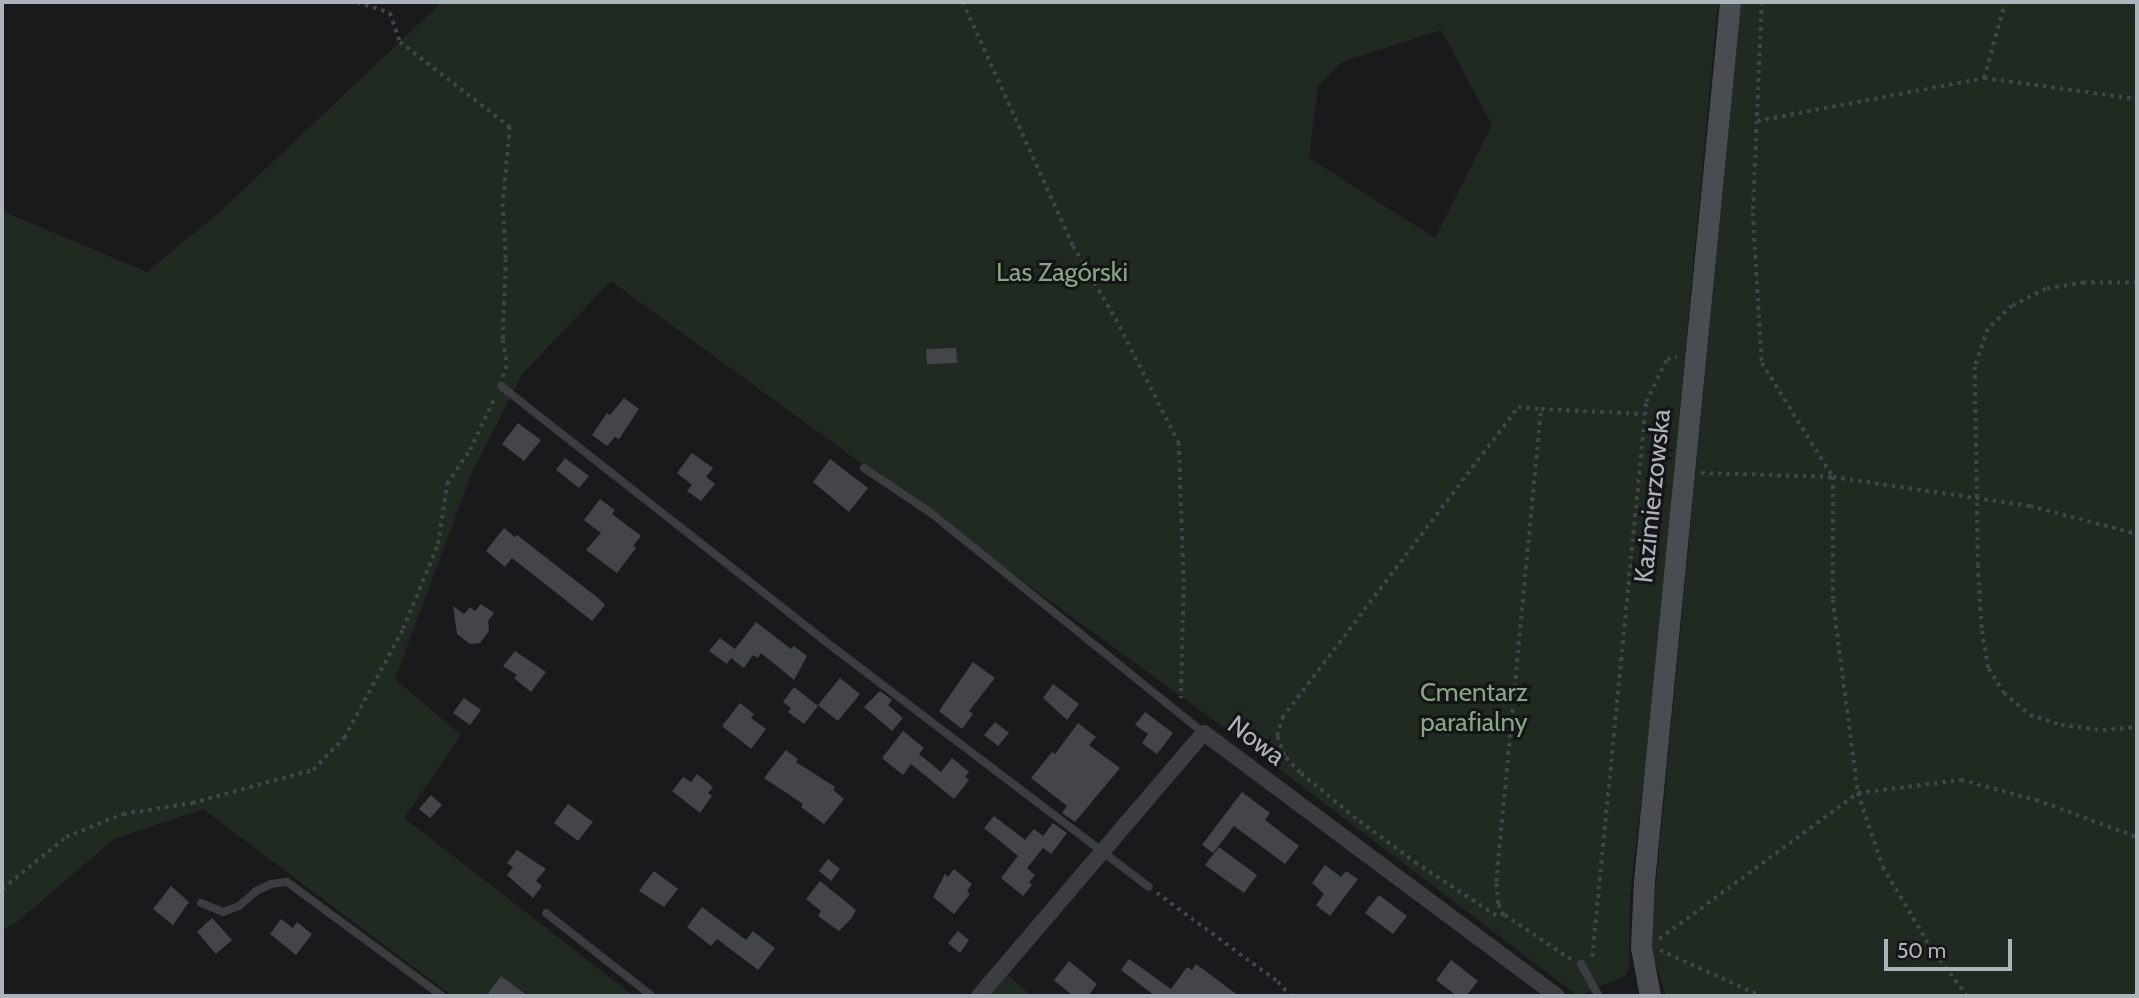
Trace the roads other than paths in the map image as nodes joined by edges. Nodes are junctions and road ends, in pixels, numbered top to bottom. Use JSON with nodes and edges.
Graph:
{"nodes":[{"id":1,"x":1730,"y":2,"type":"edge"},
{"id":2,"x":501,"y":386,"type":"road end"},
{"id":3,"x":864,"y":468,"type":"dead end"},
{"id":4,"x":1204,"y":733,"type":"junction"},
{"id":5,"x":1103,"y":852,"type":"junction"},
{"id":6,"x":1149,"y":887,"type":"road end"},
{"id":7,"x":201,"y":903,"type":"dead end"},
{"id":8,"x":546,"y":914,"type":"dead end"},
{"id":9,"x":1581,"y":964,"type":"road end"},
{"id":10,"x":442,"y":996,"type":"edge"},
{"id":11,"x":652,"y":996,"type":"edge"},
{"id":12,"x":979,"y":996,"type":"edge"},
{"id":13,"x":1557,"y":996,"type":"edge"},
{"id":14,"x":1599,"y":996,"type":"edge"},
{"id":15,"x":1650,"y":996,"type":"edge"}],
"edges":[{"from":1,"to":15,"type":"street","name":"Kazimierzowska"},
{"from":2,"to":5,"type":"lane"},
{"from":3,"to":4,"type":"lane"},
{"from":4,"to":5,"type":"street","name":"Nowa"},
{"from":4,"to":13,"type":"street","name":"Nowa"},
{"from":5,"to":6,"type":"lane"},
{"from":5,"to":12,"type":"street","name":"Nowa"},
{"from":7,"to":10,"type":"lane"},
{"from":8,"to":11,"type":"lane"},
{"from":9,"to":14,"type":"lane"}]}
